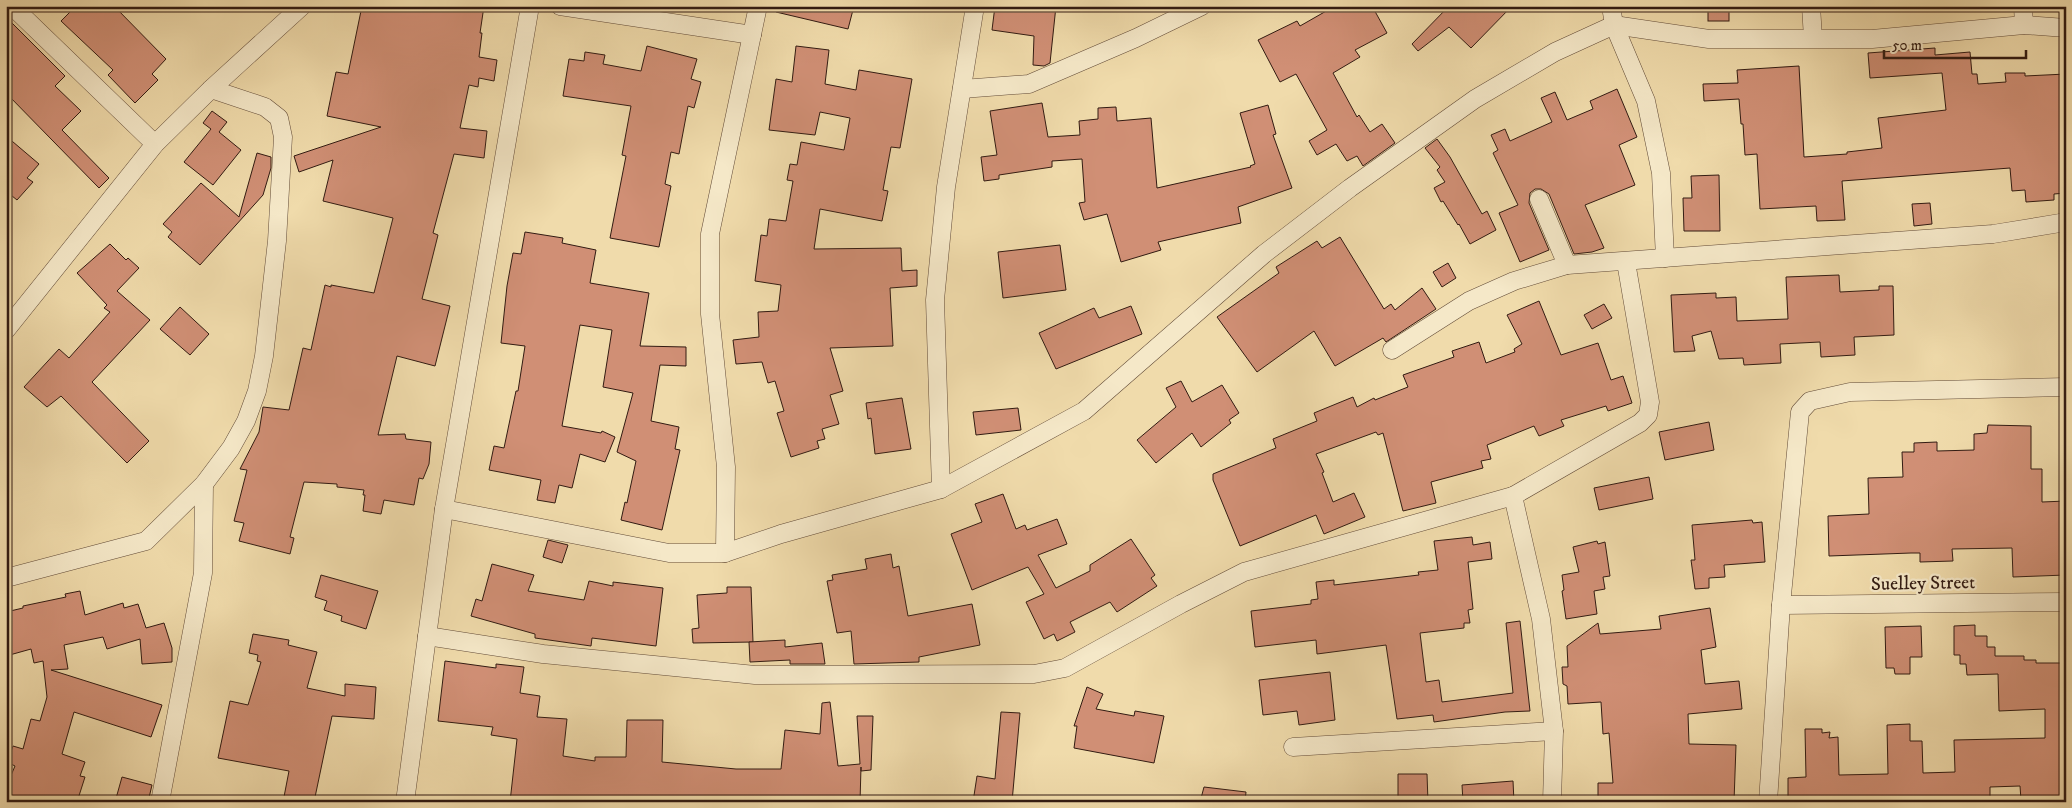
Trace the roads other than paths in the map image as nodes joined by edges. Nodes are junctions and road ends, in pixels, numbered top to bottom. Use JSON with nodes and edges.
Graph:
{"nodes":[{"id":1,"x":12,"y":6,"type":"edge"},
{"id":2,"x":302,"y":6,"type":"edge"},
{"id":3,"x":530,"y":6,"type":"edge"},
{"id":4,"x":560,"y":6,"type":"edge"},
{"id":5,"x":758,"y":6,"type":"edge"},
{"id":6,"x":975,"y":6,"type":"edge"},
{"id":7,"x":1202,"y":6,"type":"edge"},
{"id":8,"x":1611,"y":6,"type":"edge"},
{"id":9,"x":1811,"y":6,"type":"edge"},
{"id":10,"x":2023,"y":6,"type":"edge"},
{"id":11,"x":1614,"y":25,"type":"junction"},
{"id":12,"x":2024,"y":25,"type":"junction"},
{"id":13,"x":2066,"y":28,"type":"edge"},
{"id":14,"x":752,"y":35,"type":"junction"},
{"id":15,"x":1813,"y":38,"type":"junction"},
{"id":16,"x":962,"y":89,"type":"junction"},
{"id":17,"x":211,"y":90,"type":"junction"},
{"id":18,"x":155,"y":144,"type":"junction"},
{"id":19,"x":1539,"y":199,"type":"dead end"},
{"id":20,"x":2066,"y":222,"type":"edge"},
{"id":21,"x":1665,"y":258,"type":"junction"},
{"id":22,"x":1626,"y":262,"type":"junction"},
{"id":23,"x":1567,"y":265,"type":"junction"},
{"id":24,"x":6,"y":330,"type":"edge"},
{"id":25,"x":1392,"y":350,"type":"dead end"},
{"id":26,"x":2066,"y":387,"type":"edge"},
{"id":27,"x":204,"y":484,"type":"junction"},
{"id":28,"x":941,"y":489,"type":"junction"},
{"id":29,"x":1513,"y":496,"type":"junction"},
{"id":30,"x":444,"y":509,"type":"junction"},
{"id":31,"x":725,"y":553,"type":"junction"},
{"id":32,"x":6,"y":578,"type":"edge"},
{"id":33,"x":2066,"y":602,"type":"edge"},
{"id":34,"x":1781,"y":605,"type":"junction"},
{"id":35,"x":426,"y":636,"type":"junction"},
{"id":36,"x":1554,"y":731,"type":"junction"},
{"id":37,"x":1293,"y":747,"type":"dead end"},
{"id":38,"x":160,"y":802,"type":"edge"},
{"id":39,"x":405,"y":802,"type":"edge"},
{"id":40,"x":1552,"y":802,"type":"edge"},
{"id":41,"x":1768,"y":802,"type":"edge"}],
"edges":[{"from":1,"to":18,"type":"street"},
{"from":2,"to":17,"type":"street"},
{"from":3,"to":30,"type":"street"},
{"from":4,"to":14,"type":"street"},
{"from":5,"to":14,"type":"street"},
{"from":6,"to":16,"type":"street"},
{"from":7,"to":16,"type":"street"},
{"from":8,"to":11,"type":"street"},
{"from":9,"to":15,"type":"street"},
{"from":10,"to":12,"type":"street"},
{"from":11,"to":15,"type":"street"},
{"from":11,"to":21,"type":"street"},
{"from":11,"to":28,"type":"street"},
{"from":12,"to":13,"type":"street"},
{"from":12,"to":15,"type":"street"},
{"from":14,"to":31,"type":"street"},
{"from":16,"to":28,"type":"street"},
{"from":17,"to":18,"type":"street"},
{"from":17,"to":27,"type":"street"},
{"from":18,"to":24,"type":"street"},
{"from":19,"to":23,"type":"street"},
{"from":20,"to":21,"type":"street"},
{"from":21,"to":22,"type":"street"},
{"from":22,"to":23,"type":"street"},
{"from":22,"to":29,"type":"street"},
{"from":23,"to":25,"type":"street"},
{"from":26,"to":34,"type":"street"},
{"from":27,"to":32,"type":"street"},
{"from":27,"to":38,"type":"street"},
{"from":28,"to":31,"type":"street"},
{"from":29,"to":35,"type":"street"},
{"from":29,"to":36,"type":"street"},
{"from":30,"to":31,"type":"street"},
{"from":30,"to":35,"type":"street"},
{"from":33,"to":34,"type":"street","name":"Suelley Street"},
{"from":34,"to":41,"type":"street"},
{"from":35,"to":39,"type":"street"},
{"from":36,"to":37,"type":"street"},
{"from":36,"to":40,"type":"street"}]}
